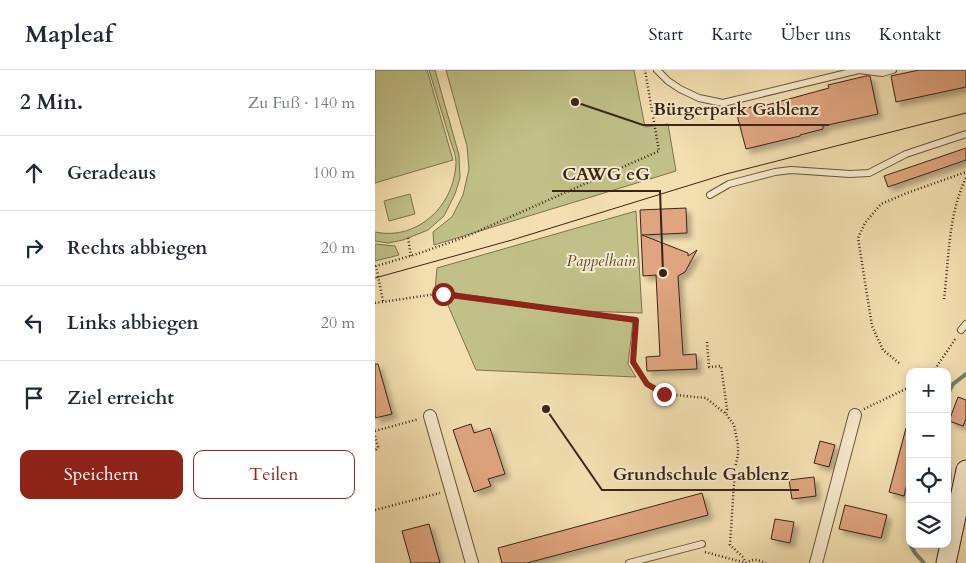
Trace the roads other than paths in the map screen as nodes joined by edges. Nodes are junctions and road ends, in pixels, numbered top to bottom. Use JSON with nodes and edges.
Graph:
{"nodes":[{"id":1,"x":657,"y":70,"type":"edge"},
{"id":2,"x":893,"y":70,"type":"edge"},
{"id":3,"x":966,"y":134,"type":"edge"},
{"id":4,"x":710,"y":195,"type":"dead end"},
{"id":5,"x":966,"y":324,"type":"edge"},
{"id":6,"x":961,"y":330,"type":"road end"},
{"id":7,"x":855,"y":415,"type":"road end"},
{"id":8,"x":430,"y":416,"type":"road end"},
{"id":9,"x":966,"y":470,"type":"edge"},
{"id":10,"x":702,"y":544,"type":"road end"},
{"id":11,"x":472,"y":563,"type":"edge"},
{"id":12,"x":629,"y":563,"type":"edge"},
{"id":13,"x":816,"y":563,"type":"edge"},
{"id":14,"x":946,"y":563,"type":"edge"}],
"edges":[{"from":1,"to":2,"type":"lane"},
{"from":3,"to":4,"type":"lane"},
{"from":5,"to":6,"type":"lane"},
{"from":7,"to":13,"type":"street"},
{"from":8,"to":11,"type":"street"},
{"from":9,"to":14,"type":"street"},
{"from":10,"to":12,"type":"lane"}]}
